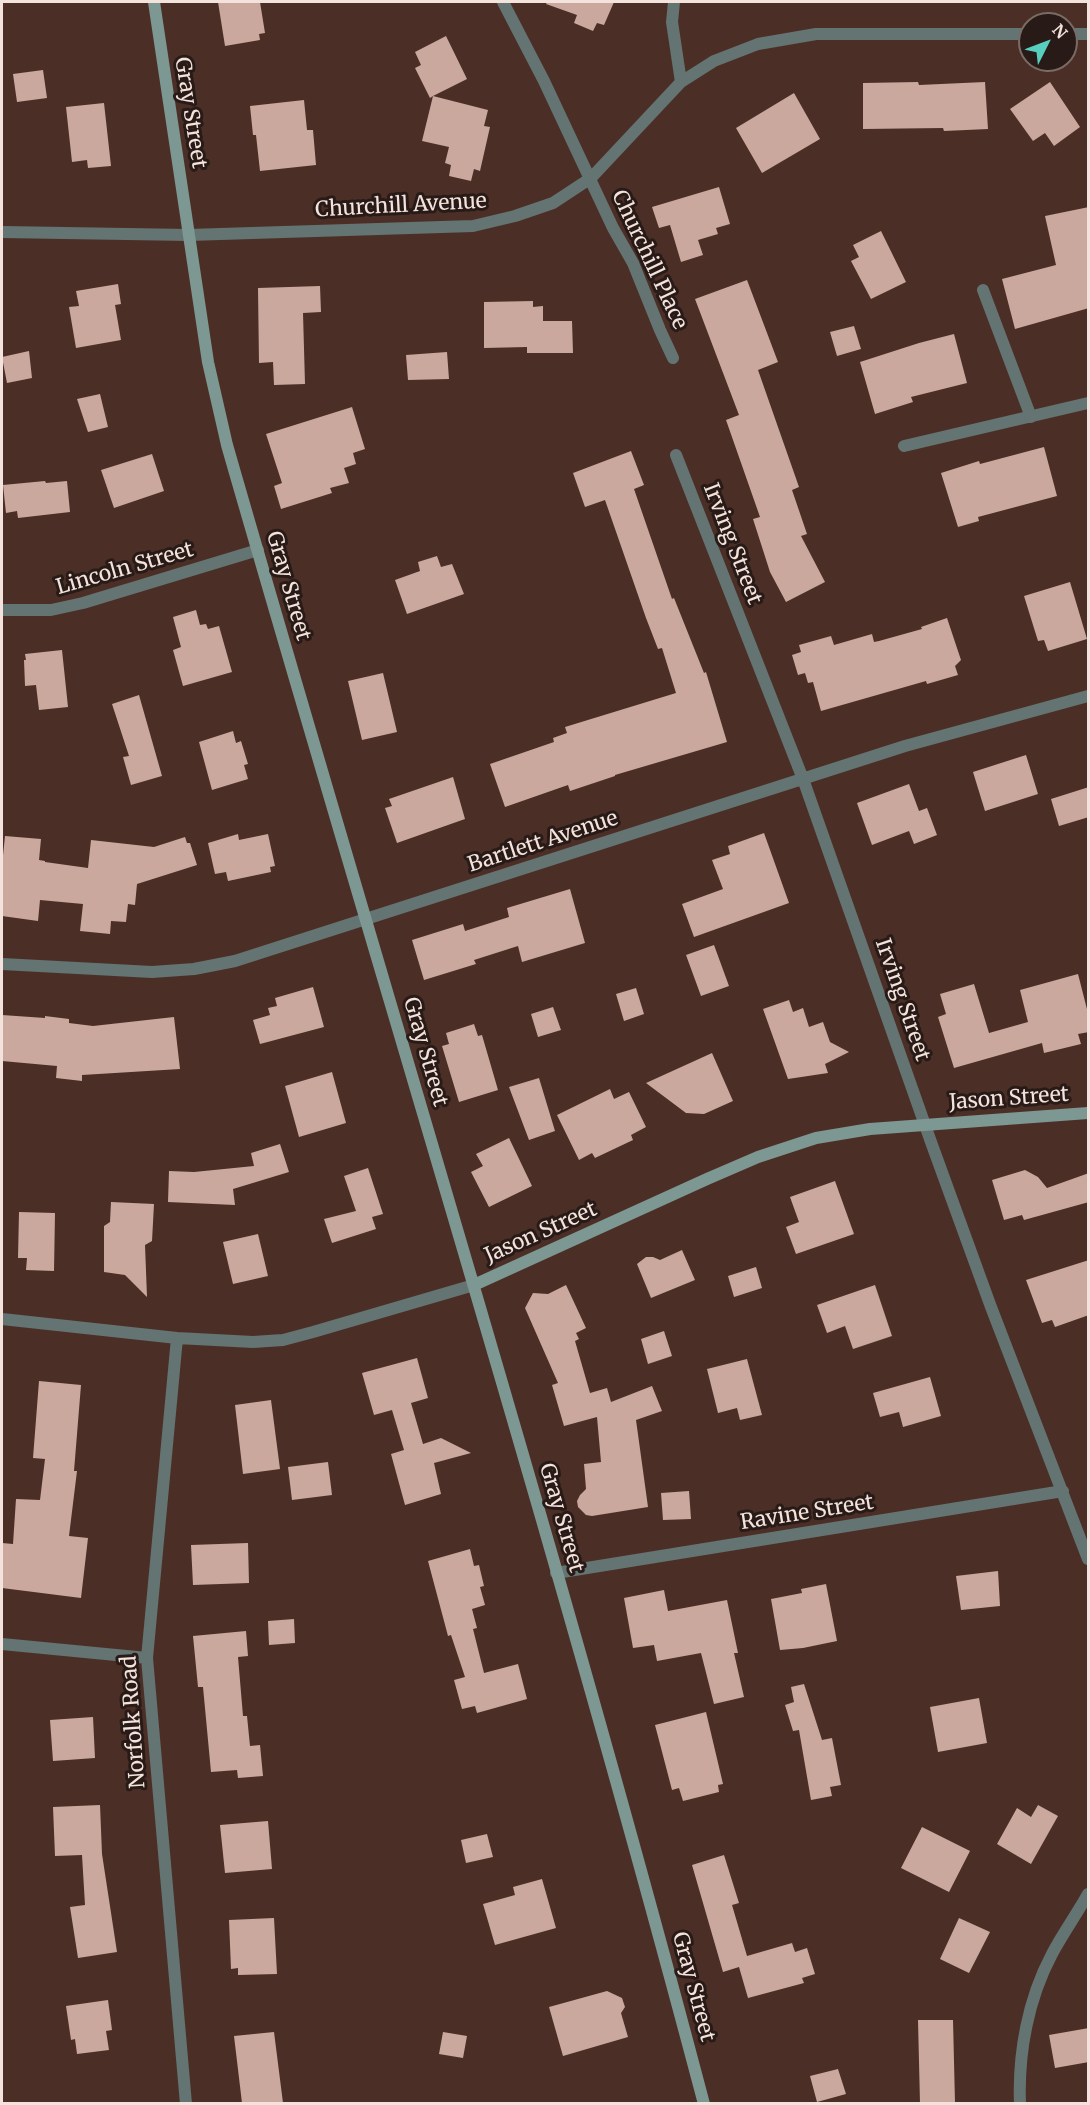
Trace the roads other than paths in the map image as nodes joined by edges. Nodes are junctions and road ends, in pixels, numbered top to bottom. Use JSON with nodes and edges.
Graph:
{"nodes":[{"id":1,"x":154,"y":2,"type":"edge"},
{"id":2,"x":503,"y":2,"type":"edge"},
{"id":3,"x":674,"y":2,"type":"edge"},
{"id":4,"x":1018,"y":34,"type":"edge"},
{"id":5,"x":681,"y":82,"type":"junction"},
{"id":6,"x":591,"y":178,"type":"junction"},
{"id":7,"x":2,"y":232,"type":"edge"},
{"id":8,"x":189,"y":235,"type":"junction"},
{"id":9,"x":983,"y":290,"type":"dead end"},
{"id":10,"x":673,"y":358,"type":"dead end"},
{"id":11,"x":1089,"y":403,"type":"edge"},
{"id":12,"x":1031,"y":417,"type":"junction"},
{"id":13,"x":904,"y":446,"type":"dead end"},
{"id":14,"x":676,"y":455,"type":"dead end"},
{"id":15,"x":258,"y":550,"type":"junction"},
{"id":16,"x":2,"y":610,"type":"edge"},
{"id":17,"x":1089,"y":696,"type":"edge"},
{"id":18,"x":803,"y":779,"type":"junction"},
{"id":19,"x":366,"y":920,"type":"junction"},
{"id":20,"x":2,"y":964,"type":"edge"},
{"id":21,"x":1089,"y":1113,"type":"edge"},
{"id":22,"x":925,"y":1124,"type":"junction"},
{"id":23,"x":474,"y":1285,"type":"junction"},
{"id":24,"x":2,"y":1319,"type":"edge"},
{"id":25,"x":177,"y":1338,"type":"junction"},
{"id":26,"x":1063,"y":1491,"type":"junction"},
{"id":27,"x":1089,"y":1559,"type":"edge"},
{"id":28,"x":556,"y":1573,"type":"junction"},
{"id":29,"x":2,"y":1644,"type":"edge"},
{"id":30,"x":147,"y":1658,"type":"junction"},
{"id":31,"x":1089,"y":1894,"type":"edge"},
{"id":32,"x":186,"y":2103,"type":"edge"},
{"id":33,"x":704,"y":2103,"type":"edge"},
{"id":34,"x":1020,"y":2103,"type":"edge"}],
"edges":[{"from":1,"to":8,"type":"street","name":"Gray Street"},
{"from":2,"to":6,"type":"street","name":"Churchill Place"},
{"from":3,"to":5,"type":"street"},
{"from":4,"to":5,"type":"street","name":"Churchill Avenue"},
{"from":5,"to":6,"type":"street","name":"Churchill Avenue"},
{"from":6,"to":8,"type":"street","name":"Churchill Avenue"},
{"from":6,"to":10,"type":"street","name":"Churchill Place"},
{"from":7,"to":8,"type":"street","name":"Churchill Avenue"},
{"from":8,"to":15,"type":"street","name":"Gray Street"},
{"from":9,"to":12,"type":"street"},
{"from":11,"to":12,"type":"street"},
{"from":12,"to":13,"type":"street"},
{"from":14,"to":18,"type":"street","name":"Irving Street"},
{"from":15,"to":16,"type":"street","name":"Lincoln Street"},
{"from":15,"to":19,"type":"street","name":"Gray Street"},
{"from":17,"to":18,"type":"street","name":"Bartlett Avenue"},
{"from":18,"to":19,"type":"street","name":"Bartlett Avenue"},
{"from":18,"to":22,"type":"street","name":"Irving Street"},
{"from":19,"to":20,"type":"street","name":"Bartlett Avenue"},
{"from":19,"to":23,"type":"street","name":"Gray Street"},
{"from":21,"to":22,"type":"street","name":"Jason Street"},
{"from":22,"to":23,"type":"street","name":"Jason Street"},
{"from":22,"to":26,"type":"street","name":"Irving Street"},
{"from":23,"to":25,"type":"street","name":"Jason Street"},
{"from":23,"to":28,"type":"street","name":"Gray Street"},
{"from":24,"to":25,"type":"street","name":"Jason Street"},
{"from":25,"to":30,"type":"street","name":"Norfolk Road"},
{"from":26,"to":27,"type":"street","name":"Irving Street"},
{"from":26,"to":28,"type":"street","name":"Ravine Street"},
{"from":28,"to":33,"type":"street","name":"Gray Street"},
{"from":29,"to":30,"type":"street"},
{"from":30,"to":32,"type":"street","name":"Norfolk Road"},
{"from":31,"to":34,"type":"street"}]}
